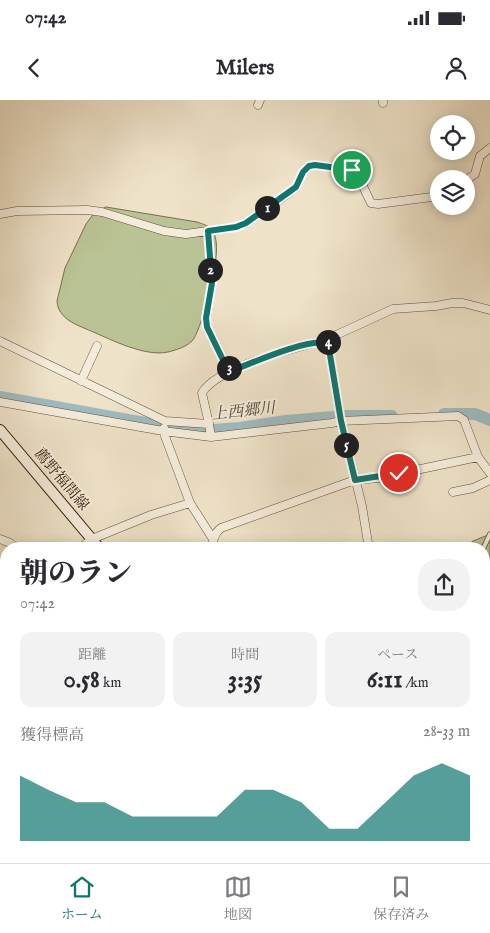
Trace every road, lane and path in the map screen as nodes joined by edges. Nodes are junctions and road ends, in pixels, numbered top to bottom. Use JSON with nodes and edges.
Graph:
{"nodes":[{"id":1,"x":490,"y":148,"type":"edge"},
{"id":2,"x":475,"y":174,"type":"edge"},
{"id":3,"x":430,"y":197,"type":"edge"},
{"id":4,"x":0,"y":214,"type":"edge"},
{"id":5,"x":208,"y":231,"type":"junction"},
{"id":6,"x":490,"y":310,"type":"edge"},
{"id":7,"x":0,"y":341,"type":"edge"},
{"id":8,"x":328,"y":343,"type":"junction"},
{"id":9,"x":97,"y":346,"type":"dead end"},
{"id":10,"x":231,"y":371,"type":"junction"},
{"id":11,"x":81,"y":381,"type":"junction"},
{"id":12,"x":0,"y":402,"type":"edge"},
{"id":13,"x":341,"y":421,"type":"junction"},
{"id":14,"x":164,"y":427,"type":"junction"},
{"id":15,"x":0,"y":430,"type":"edge"},
{"id":16,"x":210,"y":430,"type":"junction"},
{"id":17,"x":478,"y":457,"type":"junction"},
{"id":18,"x":490,"y":473,"type":"edge"},
{"id":19,"x":355,"y":480,"type":"junction"},
{"id":20,"x":490,"y":480,"type":"edge"},
{"id":21,"x":453,"y":492,"type":"dead end"},
{"id":22,"x":190,"y":503,"type":"junction"},
{"id":23,"x":92,"y":539,"type":"junction"},
{"id":24,"x":213,"y":540,"type":"joint"},
{"id":25,"x":88,"y":542,"type":"edge"},
{"id":26,"x":94,"y":542,"type":"edge"},
{"id":27,"x":367,"y":542,"type":"edge"}],
"edges":[{"from":1,"to":2,"type":"street"},
{"from":3,"to":5,"type":"street"},
{"from":4,"to":5,"type":"street"},
{"from":5,"to":10,"type":"street"},
{"from":6,"to":8,"type":"street"},
{"from":7,"to":11,"type":"street"},
{"from":8,"to":10,"type":"street"},
{"from":8,"to":13,"type":"street"},
{"from":9,"to":11,"type":"street"},
{"from":10,"to":16,"type":"street"},
{"from":11,"to":14,"type":"street"},
{"from":12,"to":14,"type":"street"},
{"from":13,"to":16,"type":"street"},
{"from":13,"to":17,"type":"street"},
{"from":13,"to":19,"type":"street"},
{"from":14,"to":16,"type":"street"},
{"from":14,"to":16,"type":"street"},
{"from":14,"to":22,"type":"street"},
{"from":15,"to":23,"type":"main road","name":"薦野福間線"},
{"from":17,"to":18,"type":"street"},
{"from":17,"to":19,"type":"street"},
{"from":19,"to":24,"type":"street"},
{"from":19,"to":27,"type":"street"},
{"from":20,"to":21,"type":"street"},
{"from":22,"to":23,"type":"street"},
{"from":22,"to":24,"type":"street"},
{"from":23,"to":25,"type":"street"},
{"from":23,"to":26,"type":"main road","name":"薦野福間線"}]}
